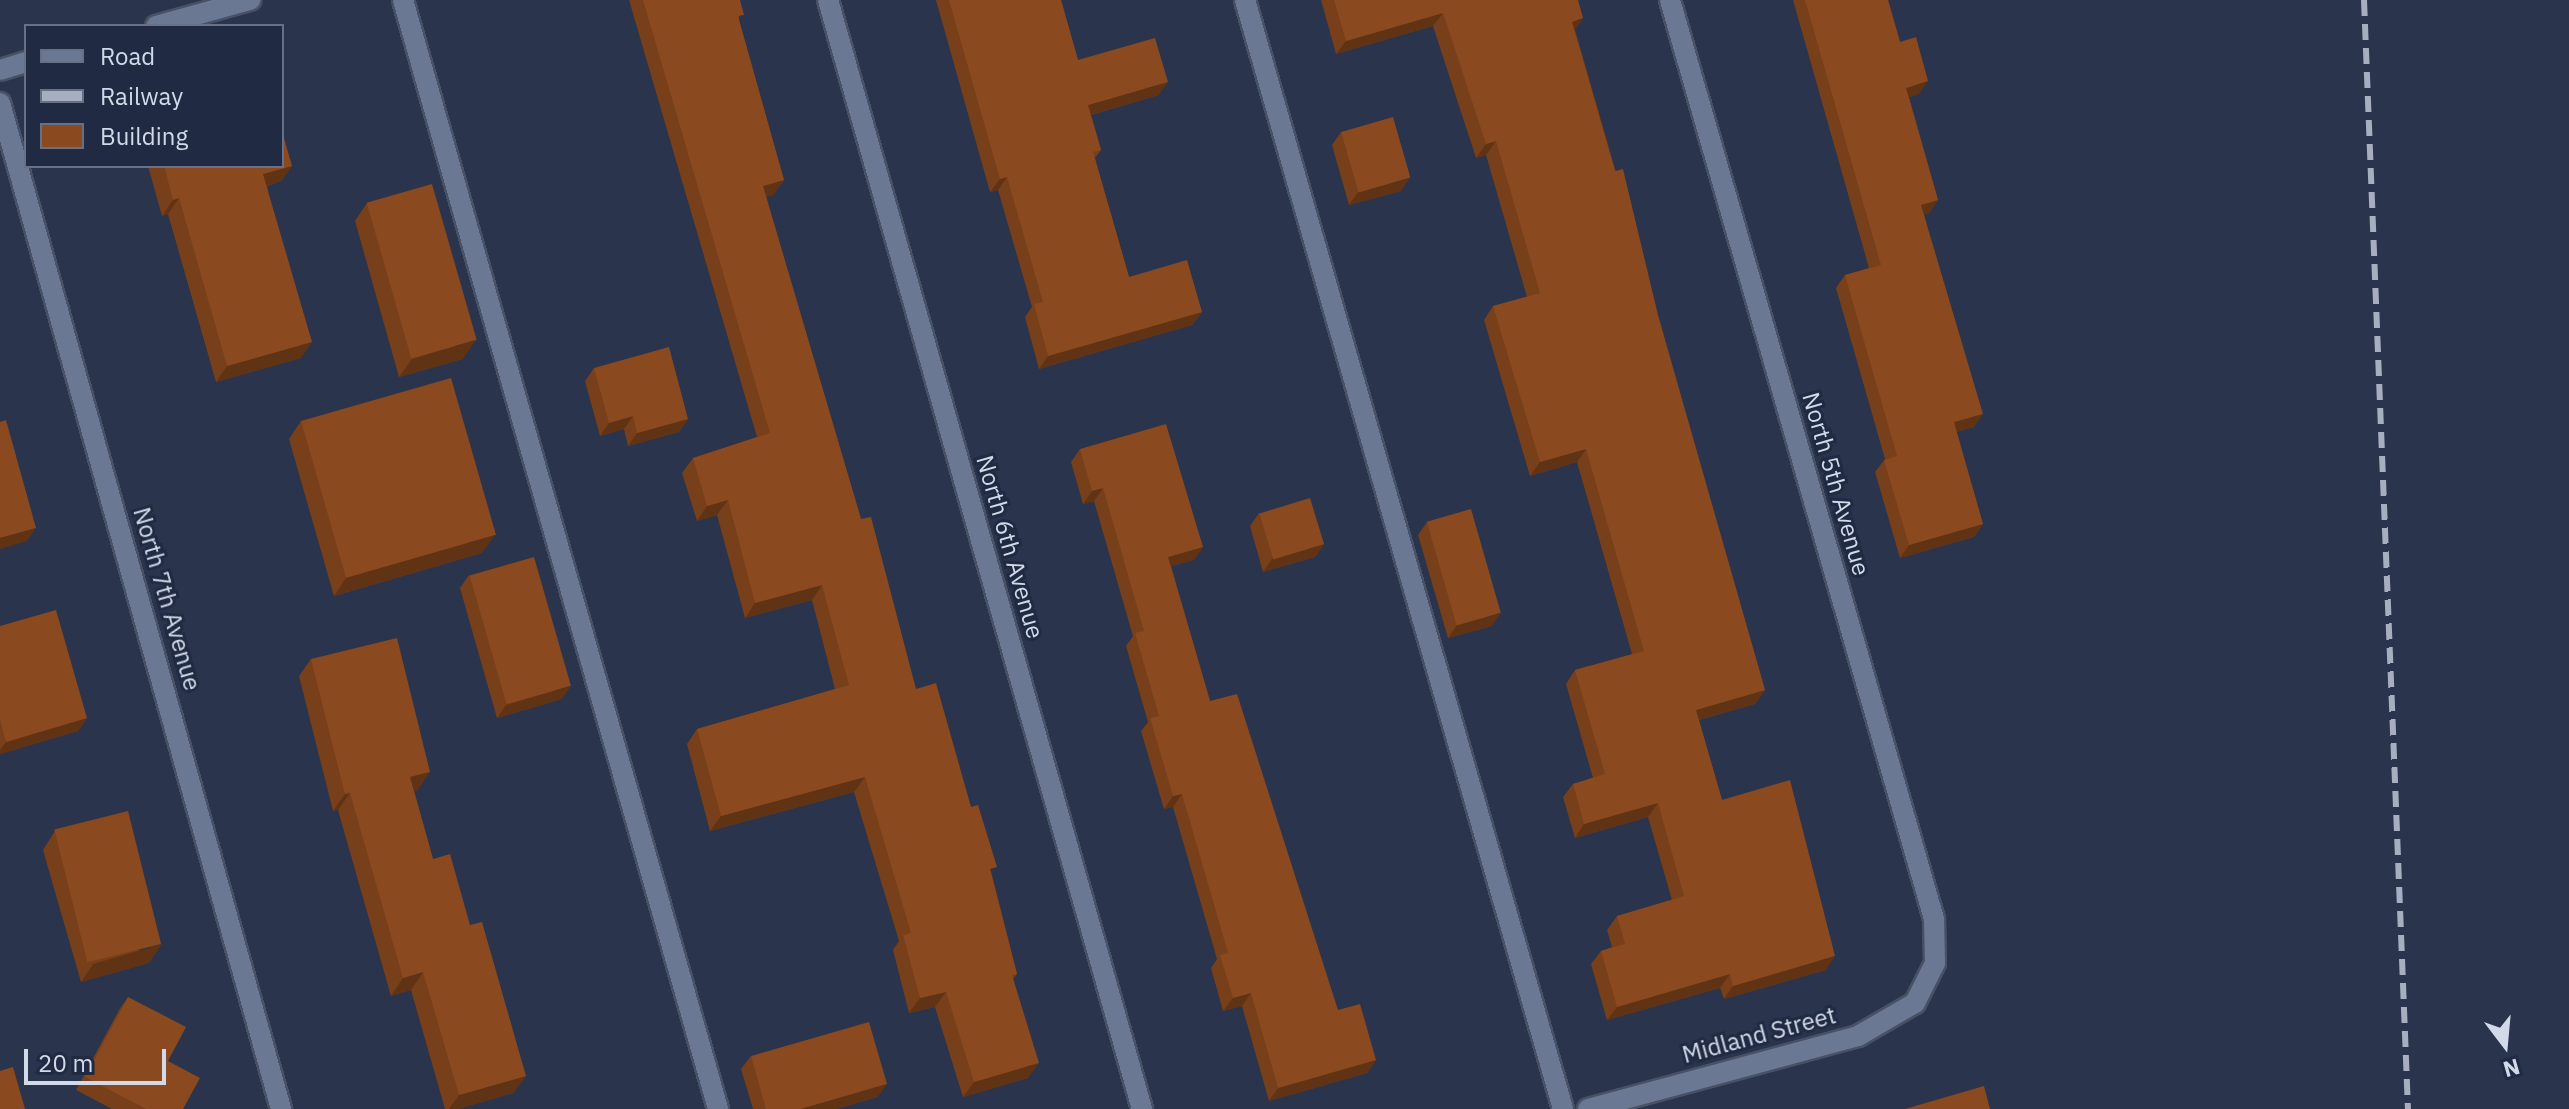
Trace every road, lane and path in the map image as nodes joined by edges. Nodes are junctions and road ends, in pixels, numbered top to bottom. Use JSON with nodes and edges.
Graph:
{"nodes":[{"id":1,"x":250,"y":0,"type":"edge"},
{"id":2,"x":403,"y":0,"type":"edge"},
{"id":3,"x":828,"y":0,"type":"edge"},
{"id":4,"x":1245,"y":0,"type":"edge"},
{"id":5,"x":1670,"y":0,"type":"edge"},
{"id":6,"x":163,"y":24,"type":"edge"},
{"id":7,"x":24,"y":63,"type":"edge"},
{"id":8,"x":0,"y":70,"type":"edge"},
{"id":9,"x":0,"y":103,"type":"edge"},
{"id":10,"x":1928,"y":984,"type":"joint"},
{"id":11,"x":281,"y":1109,"type":"edge"},
{"id":12,"x":718,"y":1109,"type":"edge"},
{"id":13,"x":1142,"y":1109,"type":"edge"},
{"id":14,"x":1563,"y":1109,"type":"edge"},
{"id":15,"x":1588,"y":1109,"type":"edge"}],
"edges":[{"from":1,"to":6,"type":"street"},
{"from":2,"to":12,"type":"street"},
{"from":3,"to":13,"type":"street","name":"North 6th Avenue"},
{"from":4,"to":14,"type":"street"},
{"from":5,"to":10,"type":"street","name":"North 5th Avenue"},
{"from":7,"to":8,"type":"street"},
{"from":9,"to":11,"type":"street","name":"North 7th Avenue"},
{"from":10,"to":15,"type":"street","name":"Midland Street"}]}
